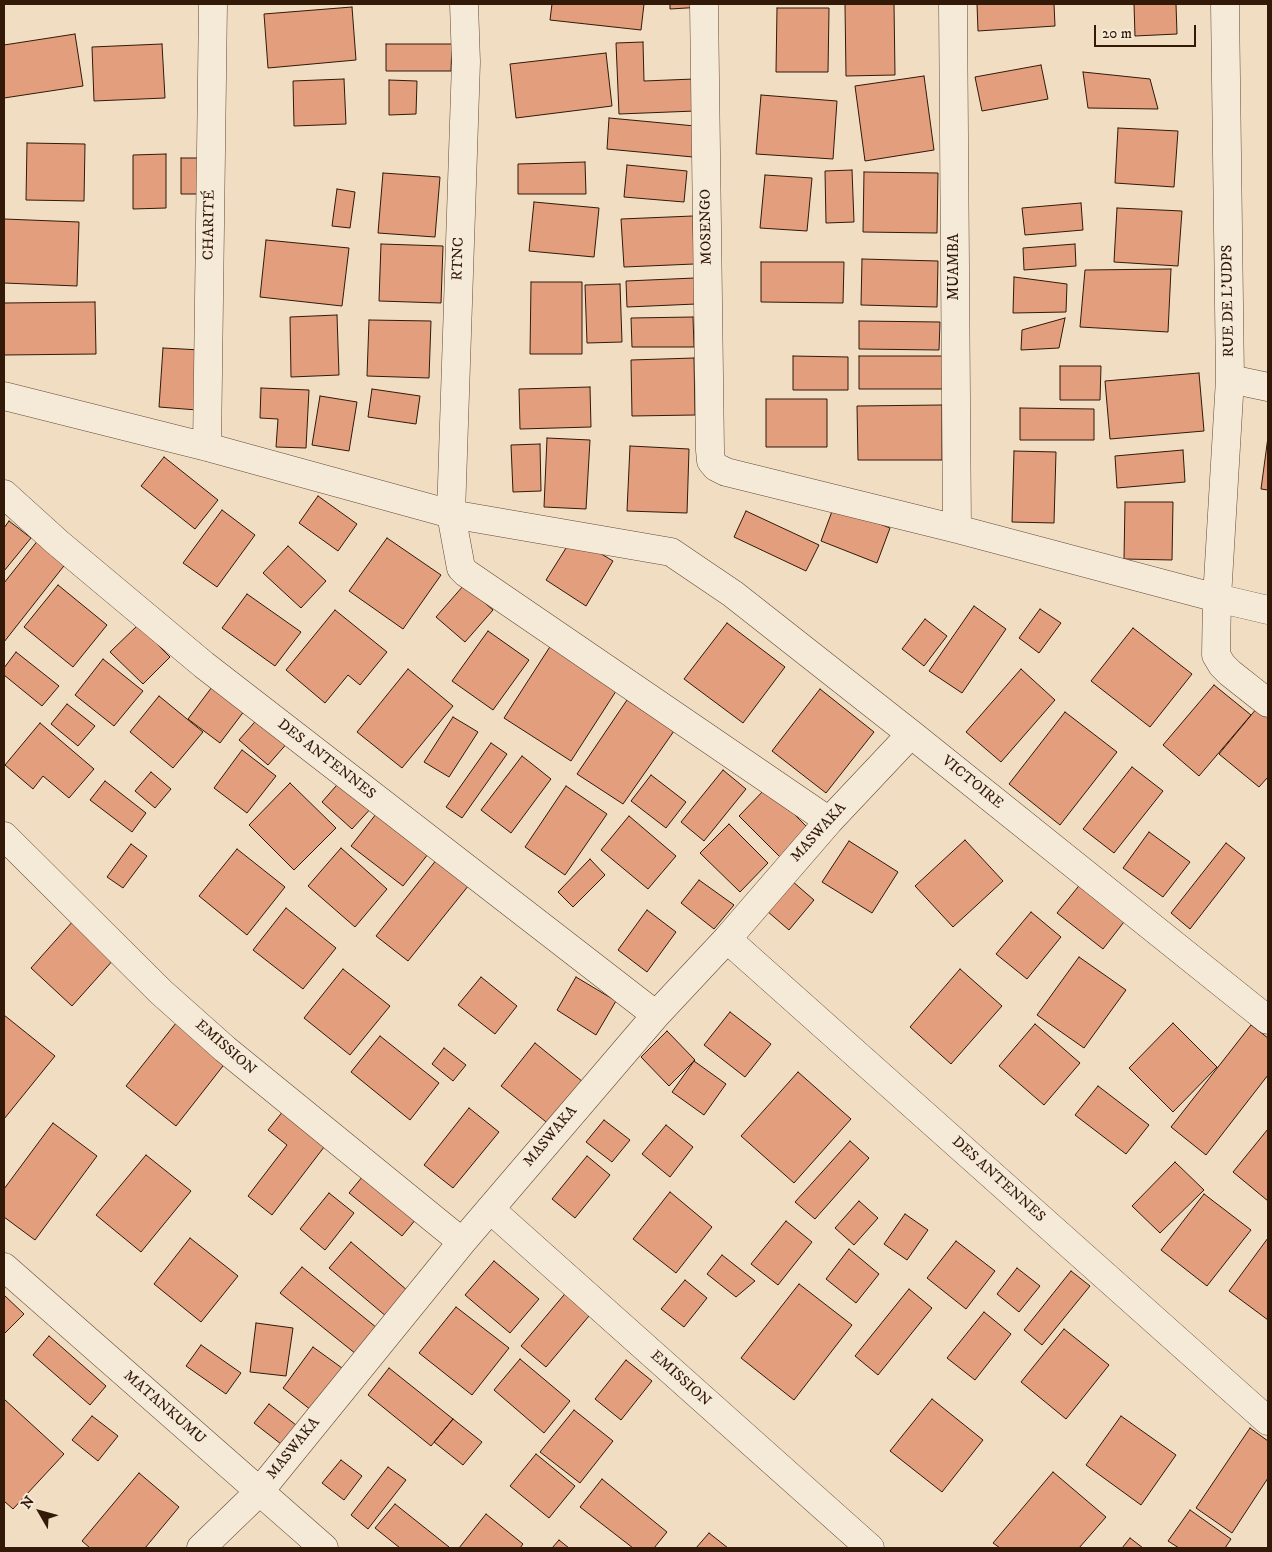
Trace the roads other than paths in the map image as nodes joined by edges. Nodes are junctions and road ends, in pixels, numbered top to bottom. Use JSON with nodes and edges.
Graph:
{"nodes":[{"id":1,"x":213,"y":4,"type":"edge"},
{"id":2,"x":464,"y":4,"type":"edge"},
{"id":3,"x":704,"y":4,"type":"edge"},
{"id":4,"x":953,"y":4,"type":"edge"},
{"id":5,"x":1224,"y":4,"type":"edge"},
{"id":6,"x":1230,"y":379,"type":"junction"},
{"id":7,"x":1268,"y":387,"type":"edge"},
{"id":8,"x":4,"y":396,"type":"edge"},
{"id":9,"x":207,"y":447,"type":"junction"},
{"id":10,"x":4,"y":494,"type":"edge"},
{"id":11,"x":450,"y":514,"type":"junction"},
{"id":12,"x":957,"y":529,"type":"junction"},
{"id":13,"x":1217,"y":598,"type":"junction"},
{"id":14,"x":1268,"y":610,"type":"edge"},
{"id":15,"x":1268,"y":703,"type":"edge"},
{"id":16,"x":911,"y":734,"type":"junction"},
{"id":17,"x":829,"y":821,"type":"junction"},
{"id":18,"x":4,"y":836,"type":"edge"},
{"id":19,"x":727,"y":939,"type":"junction"},
{"id":20,"x":656,"y":1015,"type":"junction"},
{"id":21,"x":1268,"y":1020,"type":"edge"},
{"id":22,"x":490,"y":1209,"type":"junction"},
{"id":23,"x":462,"y":1242,"type":"junction"},
{"id":24,"x":4,"y":1267,"type":"edge"},
{"id":25,"x":1268,"y":1421,"type":"edge"},
{"id":26,"x":259,"y":1492,"type":"junction"},
{"id":27,"x":201,"y":1548,"type":"edge"},
{"id":28,"x":324,"y":1548,"type":"edge"},
{"id":29,"x":870,"y":1548,"type":"edge"}],
"edges":[{"from":1,"to":9,"type":"street","name":"CHARITÉ"},
{"from":2,"to":11,"type":"street","name":"RTNC"},
{"from":3,"to":12,"type":"street","name":"MOSENGO"},
{"from":4,"to":12,"type":"street","name":"MUAMBA"},
{"from":5,"to":6,"type":"street","name":"RUE DE L'UDPS"},
{"from":6,"to":7,"type":"street"},
{"from":6,"to":13,"type":"street","name":"RUE DE L'UDPS"},
{"from":8,"to":9,"type":"street"},
{"from":9,"to":11,"type":"street"},
{"from":10,"to":20,"type":"street","name":"DES ANTENNES"},
{"from":11,"to":16,"type":"street","name":"VICTOIRE"},
{"from":11,"to":17,"type":"street","name":"RTNC"},
{"from":12,"to":13,"type":"street"},
{"from":13,"to":14,"type":"street"},
{"from":13,"to":15,"type":"street","name":"RUE DE L'UDPS"},
{"from":16,"to":17,"type":"street","name":"MASWAKA"},
{"from":16,"to":21,"type":"street","name":"VICTOIRE"},
{"from":17,"to":19,"type":"street","name":"MASWAKA"},
{"from":18,"to":23,"type":"street","name":"EMISSION"},
{"from":19,"to":20,"type":"street","name":"MASWAKA"},
{"from":19,"to":25,"type":"street","name":"DES ANTENNES"},
{"from":20,"to":22,"type":"street","name":"MASWAKA"},
{"from":22,"to":23,"type":"street","name":"MASWAKA"},
{"from":22,"to":29,"type":"street","name":"EMISSION"},
{"from":23,"to":26,"type":"street","name":"MASWAKA"},
{"from":24,"to":26,"type":"street","name":"MATANKUMU"},
{"from":26,"to":27,"type":"street","name":"MASWAKA"},
{"from":26,"to":28,"type":"street","name":"MATANKUMU"}]}
